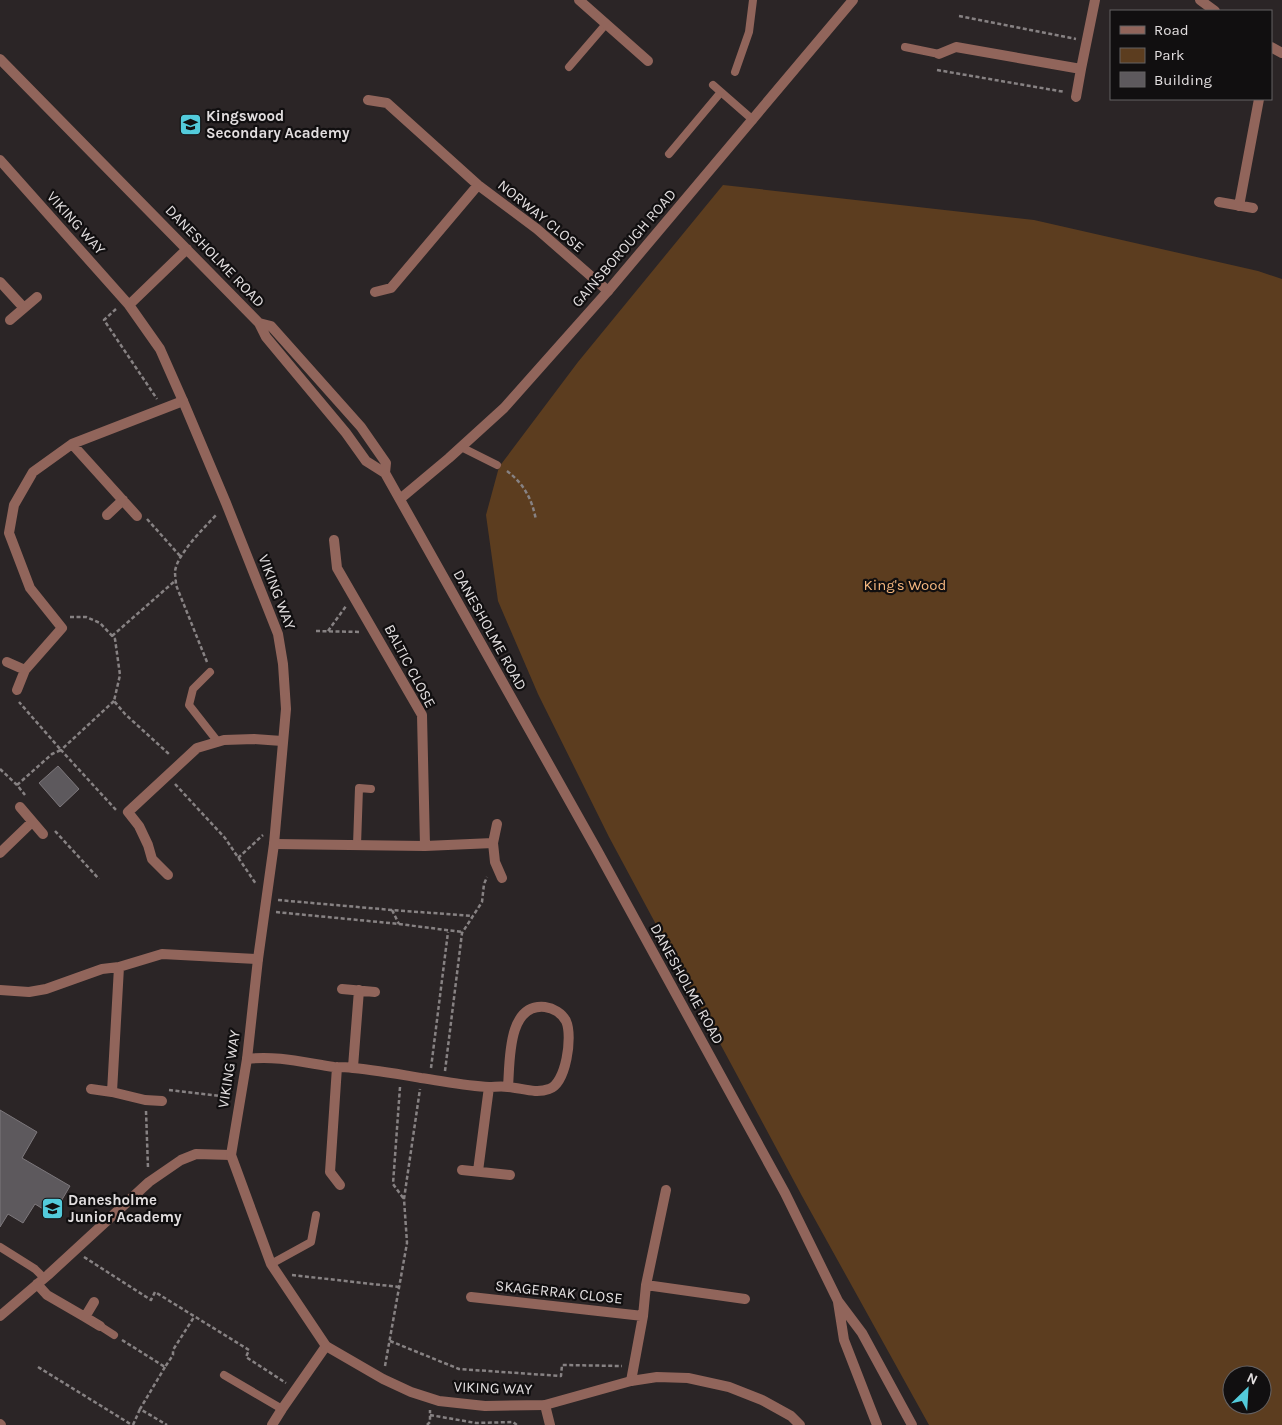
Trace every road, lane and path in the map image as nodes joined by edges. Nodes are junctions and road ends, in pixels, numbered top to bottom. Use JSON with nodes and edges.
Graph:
{"nodes":[{"id":1,"x":579,"y":0,"type":"edge"},
{"id":2,"x":754,"y":0,"type":"edge"},
{"id":3,"x":852,"y":0,"type":"edge"},
{"id":4,"x":1094,"y":0,"type":"edge"},
{"id":5,"x":1200,"y":0,"type":"edge"},
{"id":6,"x":1214,"y":10,"type":"edge"},
{"id":7,"x":959,"y":16,"type":"dead end"},
{"id":8,"x":606,"y":24,"type":"junction"},
{"id":9,"x":1087,"y":41,"type":"junction"},
{"id":10,"x":904,"y":48,"type":"dead end"},
{"id":11,"x":939,"y":54,"type":"joint"},
{"id":12,"x":0,"y":59,"type":"edge"},
{"id":13,"x":648,"y":61,"type":"dead end"},
{"id":14,"x":570,"y":67,"type":"dead end"},
{"id":15,"x":1081,"y":69,"type":"junction"},
{"id":16,"x":937,"y":70,"type":"dead end"},
{"id":17,"x":735,"y":72,"type":"dead end"},
{"id":18,"x":713,"y":85,"type":"dead end"},
{"id":19,"x":721,"y":92,"type":"junction"},
{"id":20,"x":1076,"y":96,"type":"joint"},
{"id":21,"x":368,"y":100,"type":"dead end"},
{"id":22,"x":1259,"y":100,"type":"edge"},
{"id":23,"x":752,"y":120,"type":"junction"},
{"id":24,"x":669,"y":154,"type":"dead end"},
{"id":25,"x":0,"y":160,"type":"edge"},
{"id":26,"x":478,"y":185,"type":"junction"},
{"id":27,"x":1219,"y":202,"type":"dead end"},
{"id":28,"x":1240,"y":206,"type":"junction"},
{"id":29,"x":1253,"y":208,"type":"dead end"},
{"id":30,"x":188,"y":249,"type":"junction"},
{"id":31,"x":0,"y":282,"type":"edge"},
{"id":32,"x":608,"y":291,"type":"junction"},
{"id":33,"x":375,"y":292,"type":"dead end"},
{"id":34,"x":37,"y":297,"type":"dead end"},
{"id":35,"x":127,"y":303,"type":"junction"},
{"id":36,"x":24,"y":308,"type":"junction"},
{"id":37,"x":10,"y":320,"type":"dead end"},
{"id":38,"x":259,"y":323,"type":"junction"},
{"id":39,"x":183,"y":401,"type":"junction"},
{"id":40,"x":163,"y":409,"type":"junction"},
{"id":41,"x":72,"y":444,"type":"junction"},
{"id":42,"x":461,"y":447,"type":"junction"},
{"id":43,"x":497,"y":464,"type":"joint"},
{"id":44,"x":385,"y":473,"type":"junction"},
{"id":45,"x":400,"y":499,"type":"junction"},
{"id":46,"x":123,"y":500,"type":"junction"},
{"id":47,"x":217,"y":514,"type":"dead end"},
{"id":48,"x":107,"y":515,"type":"dead end"},
{"id":49,"x":137,"y":516,"type":"joint"},
{"id":50,"x":536,"y":520,"type":"dead end"},
{"id":51,"x":4,"y":533,"type":"edge"},
{"id":52,"x":334,"y":540,"type":"dead end"},
{"id":53,"x":181,"y":557,"type":"junction"},
{"id":54,"x":176,"y":580,"type":"junction"},
{"id":55,"x":357,"y":599,"type":"junction"},
{"id":56,"x":54,"y":617,"type":"junction"},
{"id":57,"x":316,"y":631,"type":"dead end"},
{"id":58,"x":328,"y":631,"type":"junction"},
{"id":59,"x":375,"y":632,"type":"junction"},
{"id":60,"x":112,"y":636,"type":"junction"},
{"id":61,"x":7,"y":662,"type":"dead end"},
{"id":62,"x":24,"y":670,"type":"junction"},
{"id":63,"x":210,"y":672,"type":"joint"},
{"id":64,"x":17,"y":690,"type":"joint"},
{"id":65,"x":114,"y":701,"type":"junction"},
{"id":66,"x":282,"y":741,"type":"junction"},
{"id":67,"x":218,"y":742,"type":"junction"},
{"id":68,"x":61,"y":750,"type":"junction"},
{"id":69,"x":180,"y":764,"type":"junction"},
{"id":70,"x":167,"y":776,"type":"junction"},
{"id":71,"x":17,"y":785,"type":"dead end"},
{"id":72,"x":371,"y":789,"type":"dead end"},
{"id":73,"x":20,"y":807,"type":"dead end"},
{"id":74,"x":128,"y":812,"type":"junction"},
{"id":75,"x":32,"y":822,"type":"junction"},
{"id":76,"x":276,"y":824,"type":"junction"},
{"id":77,"x":497,"y":824,"type":"dead end"},
{"id":78,"x":52,"y":828,"type":"dead end"},
{"id":79,"x":43,"y":834,"type":"dead end"},
{"id":80,"x":493,"y":843,"type":"junction"},
{"id":81,"x":274,"y":844,"type":"junction"},
{"id":82,"x":357,"y":845,"type":"junction"},
{"id":83,"x":426,"y":846,"type":"junction"},
{"id":84,"x":0,"y":853,"type":"edge"},
{"id":85,"x":238,"y":858,"type":"junction"},
{"id":86,"x":495,"y":862,"type":"junction"},
{"id":87,"x":168,"y":875,"type":"dead end"},
{"id":88,"x":502,"y":878,"type":"dead end"},
{"id":89,"x":99,"y":879,"type":"dead end"},
{"id":90,"x":266,"y":897,"type":"junction"},
{"id":91,"x":264,"y":910,"type":"junction"},
{"id":92,"x":392,"y":910,"type":"junction"},
{"id":93,"x":474,"y":916,"type":"junction"},
{"id":94,"x":399,"y":924,"type":"junction"},
{"id":95,"x":448,"y":931,"type":"junction"},
{"id":96,"x":462,"y":932,"type":"junction"},
{"id":97,"x":258,"y":959,"type":"junction"},
{"id":98,"x":119,"y":967,"type":"junction"},
{"id":99,"x":342,"y":989,"type":"dead end"},
{"id":100,"x":0,"y":990,"type":"edge"},
{"id":101,"x":359,"y":990,"type":"junction"},
{"id":102,"x":375,"y":992,"type":"dead end"},
{"id":103,"x":247,"y":1059,"type":"junction"},
{"id":104,"x":337,"y":1067,"type":"junction"},
{"id":105,"x":353,"y":1068,"type":"junction"},
{"id":106,"x":400,"y":1075,"type":"junction"},
{"id":107,"x":426,"y":1079,"type":"junction"},
{"id":108,"x":444,"y":1081,"type":"junction"},
{"id":109,"x":508,"y":1086,"type":"junction"},
{"id":110,"x":489,"y":1087,"type":"junction"},
{"id":111,"x":91,"y":1089,"type":"dead end"},
{"id":112,"x":112,"y":1092,"type":"junction"},
{"id":113,"x":239,"y":1098,"type":"junction"},
{"id":114,"x":145,"y":1100,"type":"junction"},
{"id":115,"x":162,"y":1101,"type":"joint"},
{"id":116,"x":231,"y":1155,"type":"junction"},
{"id":117,"x":462,"y":1170,"type":"dead end"},
{"id":118,"x":478,"y":1171,"type":"junction"},
{"id":119,"x":510,"y":1175,"type":"dead end"},
{"id":120,"x":149,"y":1182,"type":"junction"},
{"id":121,"x":340,"y":1185,"type":"dead end"},
{"id":122,"x":666,"y":1190,"type":"dead end"},
{"id":123,"x":404,"y":1199,"type":"junction"},
{"id":124,"x":316,"y":1215,"type":"dead end"},
{"id":125,"x":0,"y":1247,"type":"edge"},
{"id":126,"x":74,"y":1251,"type":"junction"},
{"id":127,"x":271,"y":1264,"type":"junction"},
{"id":128,"x":41,"y":1281,"type":"junction"},
{"id":129,"x":283,"y":1281,"type":"junction"},
{"id":130,"x":646,"y":1285,"type":"junction"},
{"id":131,"x":399,"y":1287,"type":"junction"},
{"id":132,"x":471,"y":1297,"type":"dead end"},
{"id":133,"x":745,"y":1299,"type":"dead end"},
{"id":134,"x":838,"y":1301,"type":"junction"},
{"id":135,"x":94,"y":1302,"type":"dead end"},
{"id":136,"x":0,"y":1316,"type":"edge"},
{"id":137,"x":194,"y":1316,"type":"junction"},
{"id":138,"x":643,"y":1316,"type":"junction"},
{"id":139,"x":85,"y":1317,"type":"junction"},
{"id":140,"x":100,"y":1326,"type":"joint"},
{"id":141,"x":114,"y":1335,"type":"joint"},
{"id":142,"x":390,"y":1341,"type":"junction"},
{"id":143,"x":326,"y":1346,"type":"junction"},
{"id":144,"x":633,"y":1366,"type":"junction"},
{"id":145,"x":38,"y":1367,"type":"dead end"},
{"id":146,"x":165,"y":1367,"type":"junction"},
{"id":147,"x":224,"y":1375,"type":"dead end"},
{"id":148,"x":383,"y":1379,"type":"junction"},
{"id":149,"x":631,"y":1381,"type":"junction"},
{"id":150,"x":296,"y":1389,"type":"junction"},
{"id":151,"x":545,"y":1405,"type":"junction"},
{"id":152,"x":140,"y":1409,"type":"junction"},
{"id":153,"x":282,"y":1409,"type":"junction"},
{"id":154,"x":430,"y":1415,"type":"dead end"},
{"id":155,"x":132,"y":1425,"type":"edge"},
{"id":156,"x":167,"y":1425,"type":"edge"},
{"id":157,"x":272,"y":1425,"type":"edge"},
{"id":158,"x":517,"y":1425,"type":"edge"},
{"id":159,"x":550,"y":1425,"type":"edge"},
{"id":160,"x":800,"y":1425,"type":"edge"},
{"id":161,"x":877,"y":1425,"type":"edge"},
{"id":162,"x":912,"y":1425,"type":"edge"}],
"edges":[{"from":1,"to":8,"type":"street"},
{"from":2,"to":17,"type":"lane"},
{"from":3,"to":23,"type":"street","name":"GAINSBOROUGH ROAD"},
{"from":4,"to":9,"type":"street"},
{"from":5,"to":6,"type":"street"},
{"from":7,"to":9,"type":"path"},
{"from":8,"to":13,"type":"street"},
{"from":8,"to":14,"type":"lane"},
{"from":9,"to":15,"type":"street"},
{"from":10,"to":11,"type":"lane"},
{"from":11,"to":15,"type":"street"},
{"from":12,"to":30,"type":"street","name":"DANESHOLME ROAD"},
{"from":15,"to":20,"type":"street"},
{"from":16,"to":20,"type":"path"},
{"from":18,"to":19,"type":"lane"},
{"from":19,"to":23,"type":"lane"},
{"from":19,"to":24,"type":"lane"},
{"from":21,"to":26,"type":"street","name":"NORWAY CLOSE"},
{"from":22,"to":28,"type":"street"},
{"from":23,"to":32,"type":"street","name":"GAINSBOROUGH ROAD"},
{"from":25,"to":35,"type":"street","name":"VIKING WAY"},
{"from":26,"to":32,"type":"street","name":"NORWAY CLOSE"},
{"from":26,"to":33,"type":"street","name":"NORWAY CLOSE"},
{"from":27,"to":28,"type":"street"},
{"from":28,"to":29,"type":"street"},
{"from":30,"to":35,"type":"street"},
{"from":30,"to":38,"type":"street","name":"DANESHOLME ROAD"},
{"from":31,"to":36,"type":"street"},
{"from":32,"to":42,"type":"street","name":"GAINSBOROUGH ROAD"},
{"from":34,"to":36,"type":"street"},
{"from":35,"to":39,"type":"street","name":"VIKING WAY"},
{"from":35,"to":40,"type":"path"},
{"from":36,"to":37,"type":"street"},
{"from":38,"to":44,"type":"street","name":"DANESHOLME ROAD"},
{"from":38,"to":44,"type":"street"},
{"from":39,"to":40,"type":"street"},
{"from":39,"to":66,"type":"street","name":"VIKING WAY"},
{"from":40,"to":41,"type":"street"},
{"from":41,"to":46,"type":"street"},
{"from":41,"to":51,"type":"street"},
{"from":42,"to":43,"type":"lane"},
{"from":42,"to":45,"type":"street","name":"GAINSBOROUGH ROAD"},
{"from":43,"to":50,"type":"path"},
{"from":44,"to":45,"type":"street","name":"DANESHOLME ROAD"},
{"from":45,"to":134,"type":"street","name":"DANESHOLME ROAD"},
{"from":46,"to":48,"type":"street"},
{"from":46,"to":49,"type":"street"},
{"from":47,"to":53,"type":"path"},
{"from":49,"to":53,"type":"path"},
{"from":51,"to":56,"type":"street"},
{"from":52,"to":55,"type":"street","name":"BALTIC CLOSE"},
{"from":53,"to":54,"type":"path"},
{"from":54,"to":60,"type":"path"},
{"from":54,"to":63,"type":"path"},
{"from":55,"to":58,"type":"path"},
{"from":55,"to":59,"type":"street","name":"BALTIC CLOSE"},
{"from":56,"to":60,"type":"path"},
{"from":56,"to":62,"type":"street"},
{"from":57,"to":58,"type":"path"},
{"from":58,"to":59,"type":"path"},
{"from":59,"to":83,"type":"street","name":"BALTIC CLOSE"},
{"from":60,"to":65,"type":"path"},
{"from":61,"to":62,"type":"street"},
{"from":62,"to":64,"type":"street"},
{"from":63,"to":67,"type":"lane"},
{"from":64,"to":68,"type":"path"},
{"from":65,"to":68,"type":"path"},
{"from":65,"to":69,"type":"path"},
{"from":66,"to":67,"type":"street"},
{"from":66,"to":76,"type":"street","name":"VIKING WAY"},
{"from":67,"to":69,"type":"street"},
{"from":68,"to":71,"type":"path"},
{"from":68,"to":74,"type":"path"},
{"from":69,"to":70,"type":"street"},
{"from":70,"to":74,"type":"street"},
{"from":70,"to":85,"type":"path"},
{"from":72,"to":82,"type":"lane"},
{"from":73,"to":75,"type":"street"},
{"from":74,"to":87,"type":"street"},
{"from":75,"to":79,"type":"street"},
{"from":75,"to":84,"type":"street"},
{"from":76,"to":81,"type":"street","name":"VIKING WAY"},
{"from":76,"to":85,"type":"path"},
{"from":77,"to":80,"type":"street"},
{"from":78,"to":89,"type":"path"},
{"from":80,"to":83,"type":"street"},
{"from":80,"to":86,"type":"street"},
{"from":81,"to":82,"type":"street"},
{"from":81,"to":90,"type":"street","name":"VIKING WAY"},
{"from":82,"to":83,"type":"street"},
{"from":85,"to":90,"type":"path"},
{"from":86,"to":88,"type":"street"},
{"from":86,"to":93,"type":"path"},
{"from":90,"to":91,"type":"street","name":"VIKING WAY"},
{"from":90,"to":92,"type":"path"},
{"from":91,"to":94,"type":"path"},
{"from":91,"to":97,"type":"street","name":"VIKING WAY"},
{"from":92,"to":93,"type":"path"},
{"from":92,"to":94,"type":"path"},
{"from":93,"to":96,"type":"path"},
{"from":94,"to":95,"type":"path"},
{"from":95,"to":96,"type":"path"},
{"from":95,"to":107,"type":"path"},
{"from":96,"to":108,"type":"path"},
{"from":97,"to":98,"type":"street"},
{"from":97,"to":103,"type":"street","name":"VIKING WAY"},
{"from":98,"to":100,"type":"street"},
{"from":98,"to":112,"type":"street"},
{"from":99,"to":101,"type":"street"},
{"from":101,"to":102,"type":"street"},
{"from":101,"to":105,"type":"street"},
{"from":103,"to":104,"type":"street"},
{"from":103,"to":113,"type":"street","name":"VIKING WAY"},
{"from":104,"to":105,"type":"street"},
{"from":104,"to":121,"type":"street"},
{"from":105,"to":106,"type":"street"},
{"from":106,"to":107,"type":"street"},
{"from":106,"to":123,"type":"path"},
{"from":107,"to":108,"type":"street"},
{"from":107,"to":123,"type":"path"},
{"from":108,"to":110,"type":"street"},
{"from":109,"to":109,"type":"street"},
{"from":109,"to":110,"type":"street"},
{"from":110,"to":118,"type":"street"},
{"from":111,"to":112,"type":"street"},
{"from":112,"to":114,"type":"street"},
{"from":113,"to":115,"type":"path"},
{"from":113,"to":116,"type":"street","name":"VIKING WAY"},
{"from":114,"to":115,"type":"street"},
{"from":114,"to":120,"type":"path"},
{"from":116,"to":120,"type":"street"},
{"from":116,"to":127,"type":"street","name":"VIKING WAY"},
{"from":117,"to":118,"type":"street"},
{"from":118,"to":119,"type":"street"},
{"from":120,"to":126,"type":"street"},
{"from":122,"to":130,"type":"street","name":"SKAGERRAK CLOSE"},
{"from":123,"to":131,"type":"path"},
{"from":124,"to":127,"type":"lane"},
{"from":125,"to":128,"type":"lane"},
{"from":126,"to":128,"type":"street"},
{"from":126,"to":137,"type":"path"},
{"from":127,"to":129,"type":"street","name":"VIKING WAY"},
{"from":128,"to":136,"type":"street"},
{"from":128,"to":139,"type":"street"},
{"from":129,"to":131,"type":"path"},
{"from":129,"to":143,"type":"street","name":"VIKING WAY"},
{"from":130,"to":133,"type":"street"},
{"from":130,"to":138,"type":"street","name":"SKAGERRAK CLOSE"},
{"from":131,"to":142,"type":"path"},
{"from":132,"to":138,"type":"street","name":"SKAGERRAK CLOSE"},
{"from":134,"to":161,"type":"street","name":"DANESHOLME ROAD"},
{"from":134,"to":162,"type":"street","name":"DANESHOLME ROAD"},
{"from":135,"to":139,"type":"street"},
{"from":137,"to":146,"type":"path"},
{"from":137,"to":150,"type":"path"},
{"from":138,"to":144,"type":"street","name":"SKAGERRAK CLOSE"},
{"from":139,"to":140,"type":"street"},
{"from":140,"to":141,"type":"lane"},
{"from":141,"to":146,"type":"path"},
{"from":142,"to":144,"type":"path"},
{"from":142,"to":148,"type":"path"},
{"from":143,"to":148,"type":"street","name":"VIKING WAY"},
{"from":143,"to":150,"type":"street"},
{"from":144,"to":149,"type":"street","name":"SKAGERRAK CLOSE"},
{"from":145,"to":155,"type":"path"},
{"from":146,"to":152,"type":"path"},
{"from":147,"to":153,"type":"lane"},
{"from":148,"to":151,"type":"street","name":"VIKING WAY"},
{"from":149,"to":151,"type":"street","name":"VIKING WAY"},
{"from":149,"to":160,"type":"street","name":"VIKING WAY"},
{"from":150,"to":153,"type":"street"},
{"from":151,"to":159,"type":"street"},
{"from":152,"to":155,"type":"path"},
{"from":152,"to":156,"type":"path"},
{"from":153,"to":157,"type":"street"},
{"from":154,"to":158,"type":"path"}]}
